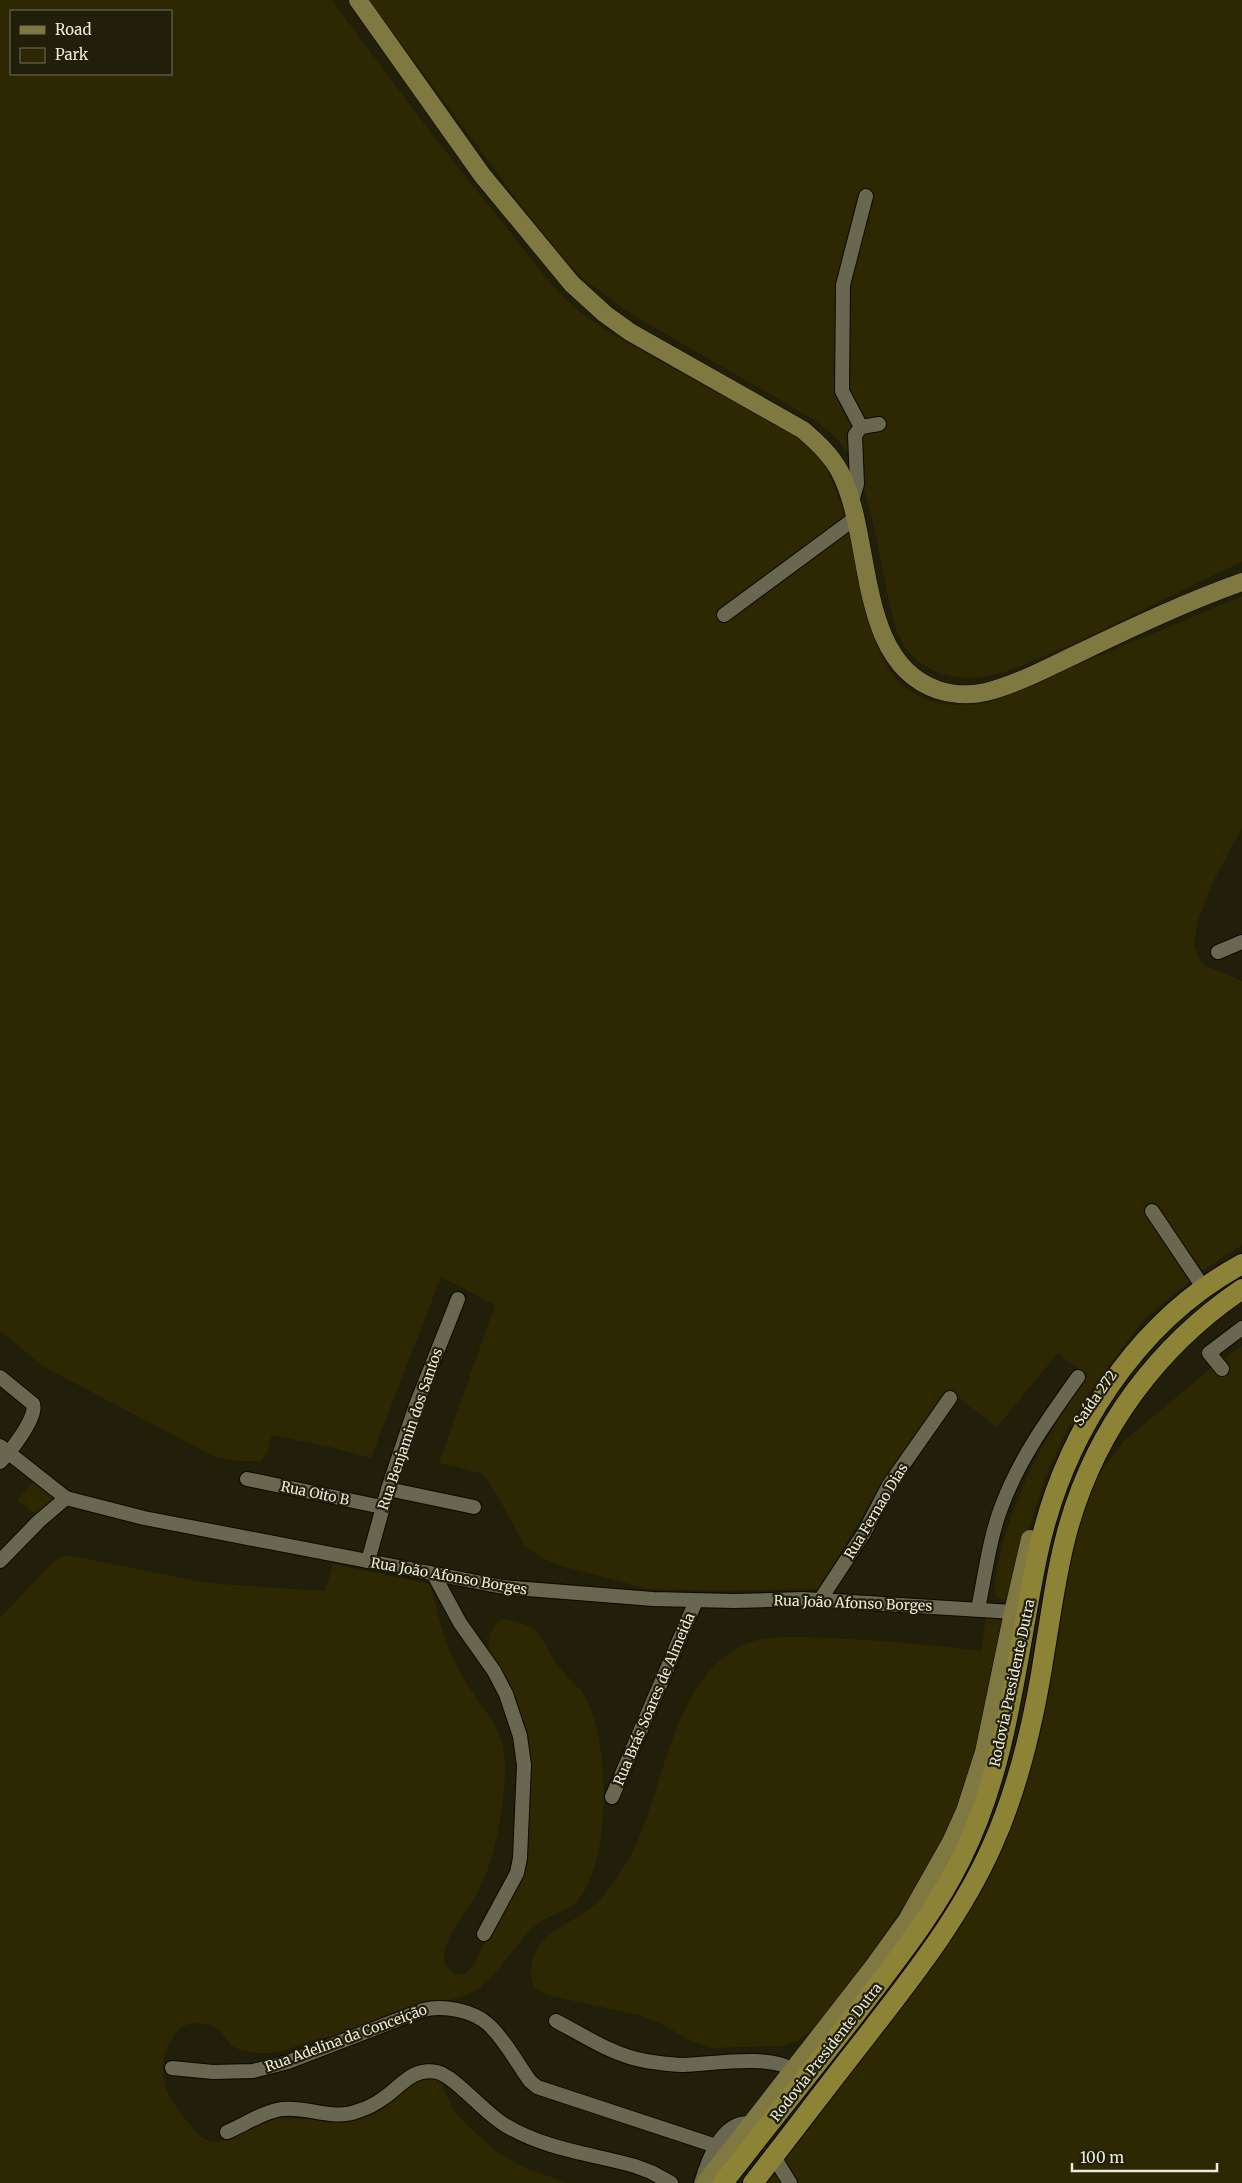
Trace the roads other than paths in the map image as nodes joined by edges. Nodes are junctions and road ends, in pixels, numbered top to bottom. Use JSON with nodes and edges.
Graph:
{"nodes":[{"id":1,"x":358,"y":0,"type":"edge"},
{"id":2,"x":866,"y":196,"type":"dead end"},
{"id":3,"x":879,"y":424,"type":"dead end"},
{"id":4,"x":861,"y":428,"type":"junction"},
{"id":5,"x":853,"y":512,"type":"junction"},
{"id":6,"x":1242,"y":582,"type":"edge"},
{"id":7,"x":724,"y":615,"type":"dead end"},
{"id":8,"x":1242,"y":942,"type":"edge"},
{"id":9,"x":1218,"y":952,"type":"dead end"},
{"id":10,"x":1152,"y":1211,"type":"dead end"},
{"id":11,"x":1242,"y":1258,"type":"edge"},
{"id":12,"x":1242,"y":1264,"type":"edge"},
{"id":13,"x":1201,"y":1284,"type":"junction"},
{"id":14,"x":1242,"y":1290,"type":"edge"},
{"id":15,"x":458,"y":1299,"type":"dead end"},
{"id":16,"x":1242,"y":1328,"type":"edge"},
{"id":17,"x":1222,"y":1369,"type":"dead end"},
{"id":18,"x":1078,"y":1376,"type":"dead end"},
{"id":19,"x":0,"y":1377,"type":"edge"},
{"id":20,"x":950,"y":1398,"type":"dead end"},
{"id":21,"x":3,"y":1454,"type":"edge"},
{"id":22,"x":247,"y":1479,"type":"dead end"},
{"id":23,"x":388,"y":1489,"type":"junction"},
{"id":24,"x":66,"y":1498,"type":"junction"},
{"id":25,"x":382,"y":1507,"type":"junction"},
{"id":26,"x":474,"y":1507,"type":"dead end"},
{"id":27,"x":1030,"y":1539,"type":"joint"},
{"id":28,"x":0,"y":1561,"type":"edge"},
{"id":29,"x":368,"y":1561,"type":"junction"},
{"id":30,"x":434,"y":1575,"type":"junction"},
{"id":31,"x":820,"y":1600,"type":"junction"},
{"id":32,"x":696,"y":1601,"type":"junction"},
{"id":33,"x":978,"y":1609,"type":"junction"},
{"id":34,"x":1013,"y":1612,"type":"junction"},
{"id":35,"x":612,"y":1797,"type":"dead end"},
{"id":36,"x":484,"y":1934,"type":"dead end"},
{"id":37,"x":556,"y":2021,"type":"dead end"},
{"id":38,"x":172,"y":2068,"type":"dead end"},
{"id":39,"x":793,"y":2070,"type":"junction"},
{"id":40,"x":750,"y":2123,"type":"junction"},
{"id":41,"x":227,"y":2132,"type":"dead end"},
{"id":42,"x":716,"y":2146,"type":"junction"},
{"id":43,"x":774,"y":2156,"type":"junction"},
{"id":44,"x":671,"y":2183,"type":"edge"},
{"id":45,"x":700,"y":2183,"type":"edge"},
{"id":46,"x":706,"y":2183,"type":"edge"},
{"id":47,"x":723,"y":2183,"type":"edge"},
{"id":48,"x":753,"y":2183,"type":"edge"},
{"id":49,"x":790,"y":2183,"type":"edge"}],
"edges":[{"from":1,"to":5,"type":"main road"},
{"from":2,"to":4,"type":"street"},
{"from":3,"to":4,"type":"street"},
{"from":4,"to":5,"type":"street"},
{"from":5,"to":6,"type":"main road"},
{"from":5,"to":7,"type":"street"},
{"from":8,"to":9,"type":"street"},
{"from":10,"to":13,"type":"street"},
{"from":11,"to":13,"type":"highway","name":"Saída 272"},
{"from":12,"to":47,"type":"highway","name":"Rodovia Presidente Dutra"},
{"from":13,"to":27,"type":"highway","name":"Saída 272"},
{"from":14,"to":43,"type":"highway","name":"Rodovia Presidente Dutra"},
{"from":15,"to":23,"type":"street","name":"Rua Benjamin dos Santos"},
{"from":16,"to":17,"type":"street"},
{"from":18,"to":33,"type":"street"},
{"from":19,"to":21,"type":"street"},
{"from":20,"to":31,"type":"street","name":"Rua Fernao Dias"},
{"from":21,"to":24,"type":"street","name":"Rua João Afonso Borges"},
{"from":22,"to":25,"type":"street","name":"Rua Oito B"},
{"from":23,"to":25,"type":"street","name":"Rua Benjamin dos Santos"},
{"from":23,"to":26,"type":"street"},
{"from":24,"to":28,"type":"street"},
{"from":24,"to":29,"type":"street","name":"Rua João Afonso Borges"},
{"from":25,"to":29,"type":"street","name":"Rua Benjamin dos Santos"},
{"from":27,"to":34,"type":"main road"},
{"from":29,"to":30,"type":"street","name":"Rua João Afonso Borges"},
{"from":30,"to":32,"type":"street","name":"Rua João Afonso Borges"},
{"from":30,"to":36,"type":"street"},
{"from":31,"to":32,"type":"street","name":"Rua João Afonso Borges"},
{"from":31,"to":33,"type":"street","name":"Rua João Afonso Borges"},
{"from":32,"to":35,"type":"street","name":"Rua Brás Soares de Almeida"},
{"from":33,"to":34,"type":"street","name":"Rua João Afonso Borges"},
{"from":34,"to":39,"type":"main road"},
{"from":37,"to":39,"type":"street"},
{"from":38,"to":42,"type":"street","name":"Rua Adelina da Conceição"},
{"from":39,"to":40,"type":"main road"},
{"from":40,"to":42,"type":"street"},
{"from":40,"to":46,"type":"main road"},
{"from":41,"to":44,"type":"street"},
{"from":42,"to":45,"type":"street"},
{"from":43,"to":48,"type":"highway","name":"Rodovia Presidente Dutra"},
{"from":43,"to":49,"type":"street"}]}
